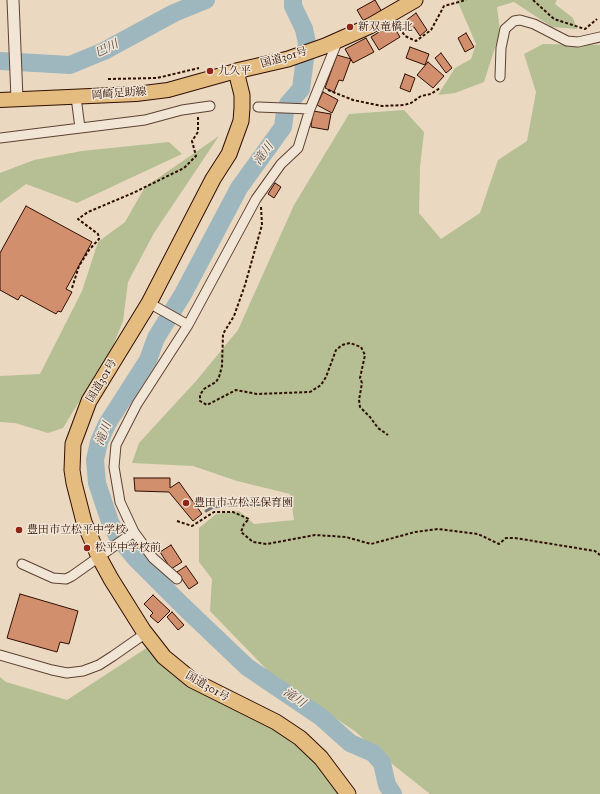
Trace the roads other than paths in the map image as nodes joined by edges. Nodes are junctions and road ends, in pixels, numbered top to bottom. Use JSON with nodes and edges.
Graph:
{"nodes":[{"id":1,"x":13,"y":0,"type":"edge"},
{"id":2,"x":415,"y":0,"type":"edge"},
{"id":3,"x":600,"y":38,"type":"edge"},
{"id":4,"x":332,"y":43,"type":"junction"},
{"id":5,"x":236,"y":71,"type":"junction"},
{"id":6,"x":500,"y":77,"type":"dead end"},
{"id":7,"x":76,"y":97,"type":"junction"},
{"id":8,"x":17,"y":99,"type":"junction"},
{"id":9,"x":0,"y":100,"type":"edge"},
{"id":10,"x":210,"y":106,"type":"dead end"},
{"id":11,"x":258,"y":107,"type":"dead end"},
{"id":12,"x":306,"y":109,"type":"junction"},
{"id":13,"x":80,"y":128,"type":"junction"},
{"id":14,"x":0,"y":138,"type":"edge"},
{"id":15,"x":149,"y":303,"type":"junction"},
{"id":16,"x":188,"y":325,"type":"junction"},
{"id":17,"x":134,"y":532,"type":"junction"},
{"id":18,"x":104,"y":553,"type":"junction"},
{"id":19,"x":22,"y":564,"type":"dead end"},
{"id":20,"x":177,"y":579,"type":"dead end"},
{"id":21,"x":146,"y":632,"type":"junction"},
{"id":22,"x":0,"y":655,"type":"edge"},
{"id":23,"x":348,"y":794,"type":"edge"}],
"edges":[{"from":1,"to":8,"type":"street"},
{"from":2,"to":4,"type":"highway","name":"国道301号"},
{"from":3,"to":6,"type":"street"},
{"from":4,"to":5,"type":"highway","name":"国道301号"},
{"from":4,"to":12,"type":"street"},
{"from":5,"to":7,"type":"main road","name":"岡崎足助線"},
{"from":5,"to":15,"type":"highway","name":"国道301号"},
{"from":7,"to":8,"type":"main road","name":"岡崎足助線"},
{"from":7,"to":13,"type":"street"},
{"from":8,"to":9,"type":"main road","name":"岡崎足助線"},
{"from":10,"to":13,"type":"street"},
{"from":11,"to":12,"type":"street"},
{"from":12,"to":16,"type":"street"},
{"from":13,"to":14,"type":"street"},
{"from":15,"to":16,"type":"street"},
{"from":15,"to":18,"type":"highway","name":"国道301号"},
{"from":16,"to":17,"type":"street"},
{"from":17,"to":18,"type":"street"},
{"from":17,"to":20,"type":"street"},
{"from":18,"to":19,"type":"street"},
{"from":18,"to":21,"type":"highway","name":"国道301号"},
{"from":21,"to":22,"type":"street"},
{"from":21,"to":23,"type":"highway","name":"国道301号"}]}
